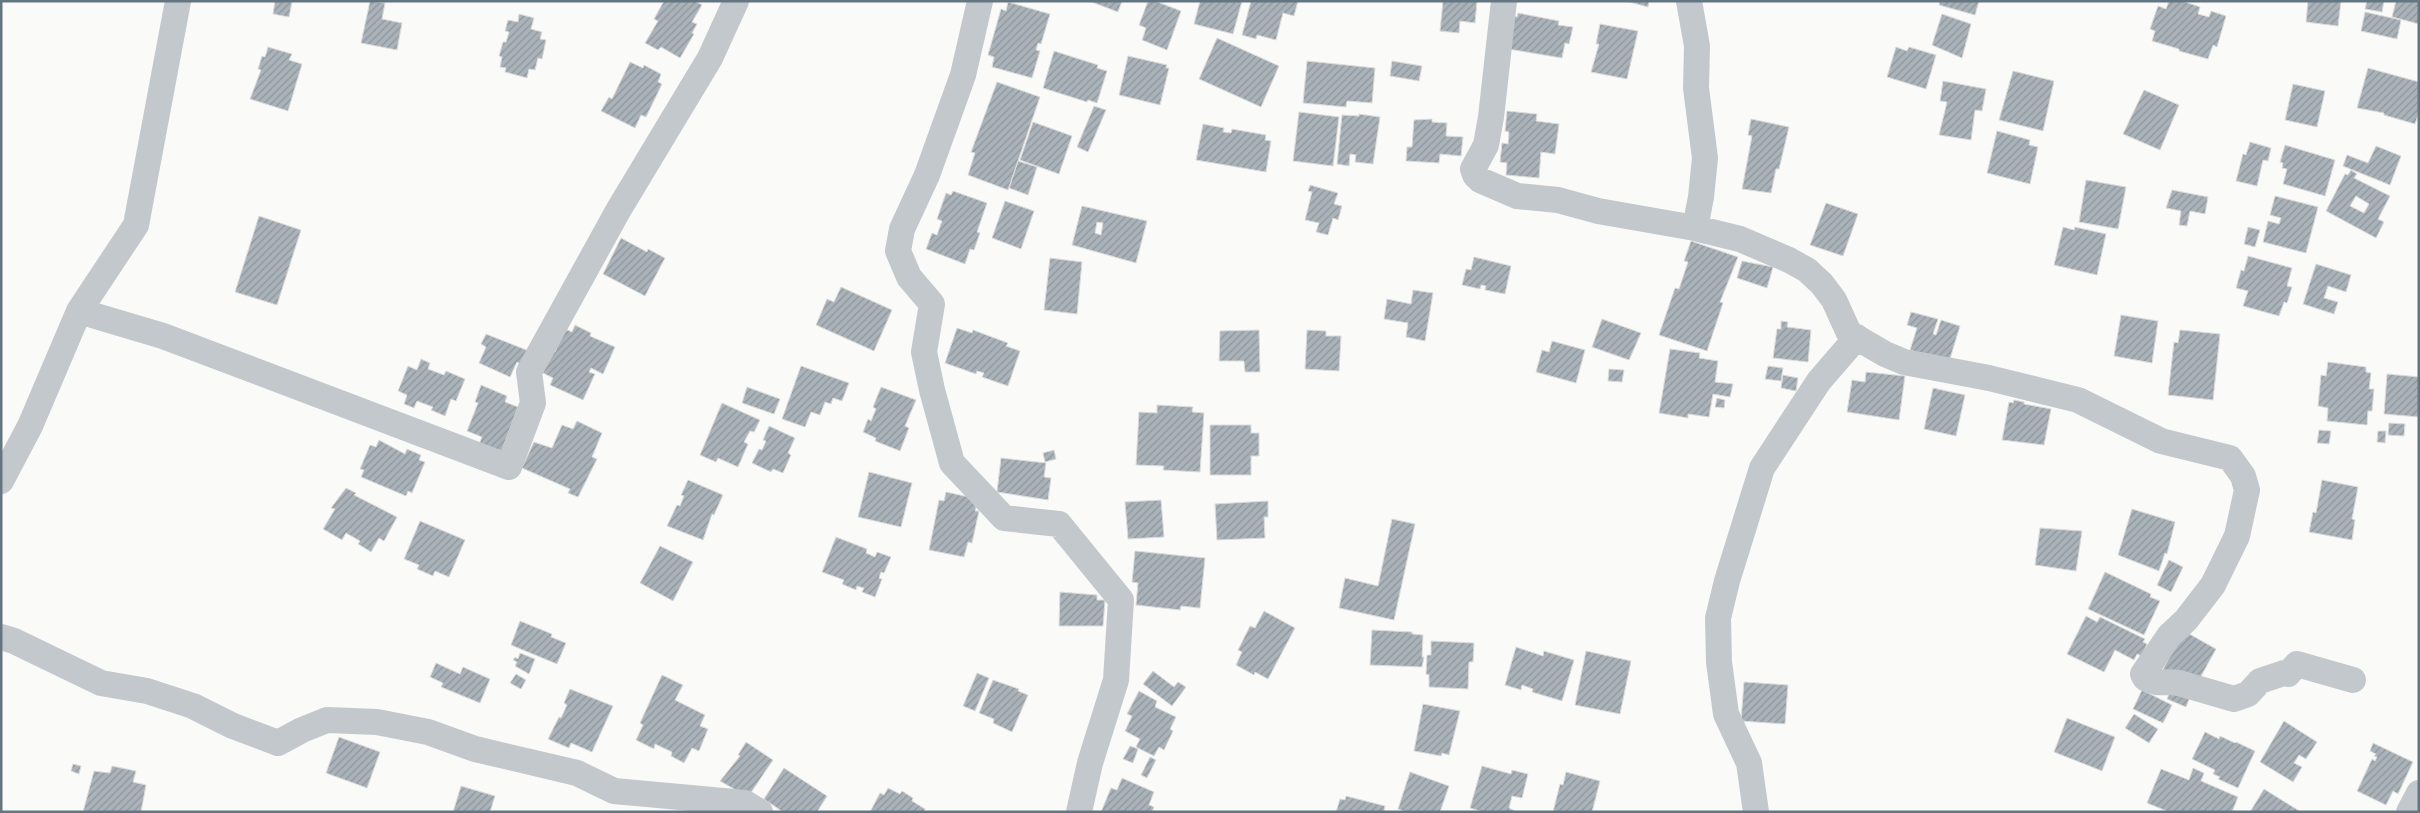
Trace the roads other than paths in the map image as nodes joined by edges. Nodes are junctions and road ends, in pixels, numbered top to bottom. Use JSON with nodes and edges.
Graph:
{"nodes":[{"id":1,"x":178,"y":1,"type":"edge"},
{"id":2,"x":736,"y":1,"type":"edge"},
{"id":3,"x":980,"y":1,"type":"edge"},
{"id":4,"x":1504,"y":1,"type":"edge"},
{"id":5,"x":1689,"y":1,"type":"edge"},
{"id":6,"x":1695,"y":228,"type":"junction"},
{"id":7,"x":79,"y":311,"type":"junction"},
{"id":8,"x":1857,"y":337,"type":"junction"},
{"id":9,"x":1,"y":481,"type":"edge"},
{"id":10,"x":1,"y":638,"type":"edge"},
{"id":11,"x":2352,"y":680,"type":"dead end"},
{"id":12,"x":2419,"y":792,"type":"edge"},
{"id":13,"x":760,"y":812,"type":"edge"},
{"id":14,"x":1079,"y":812,"type":"edge"},
{"id":15,"x":1756,"y":812,"type":"edge"},
{"id":16,"x":2409,"y":812,"type":"edge"}],
"edges":[{"from":1,"to":7,"type":"street"},
{"from":2,"to":7,"type":"street"},
{"from":3,"to":14,"type":"street"},
{"from":4,"to":6,"type":"street"},
{"from":5,"to":6,"type":"street"},
{"from":6,"to":8,"type":"street"},
{"from":7,"to":9,"type":"street"},
{"from":8,"to":11,"type":"street"},
{"from":8,"to":15,"type":"street"},
{"from":10,"to":13,"type":"street"},
{"from":12,"to":16,"type":"street"}]}
